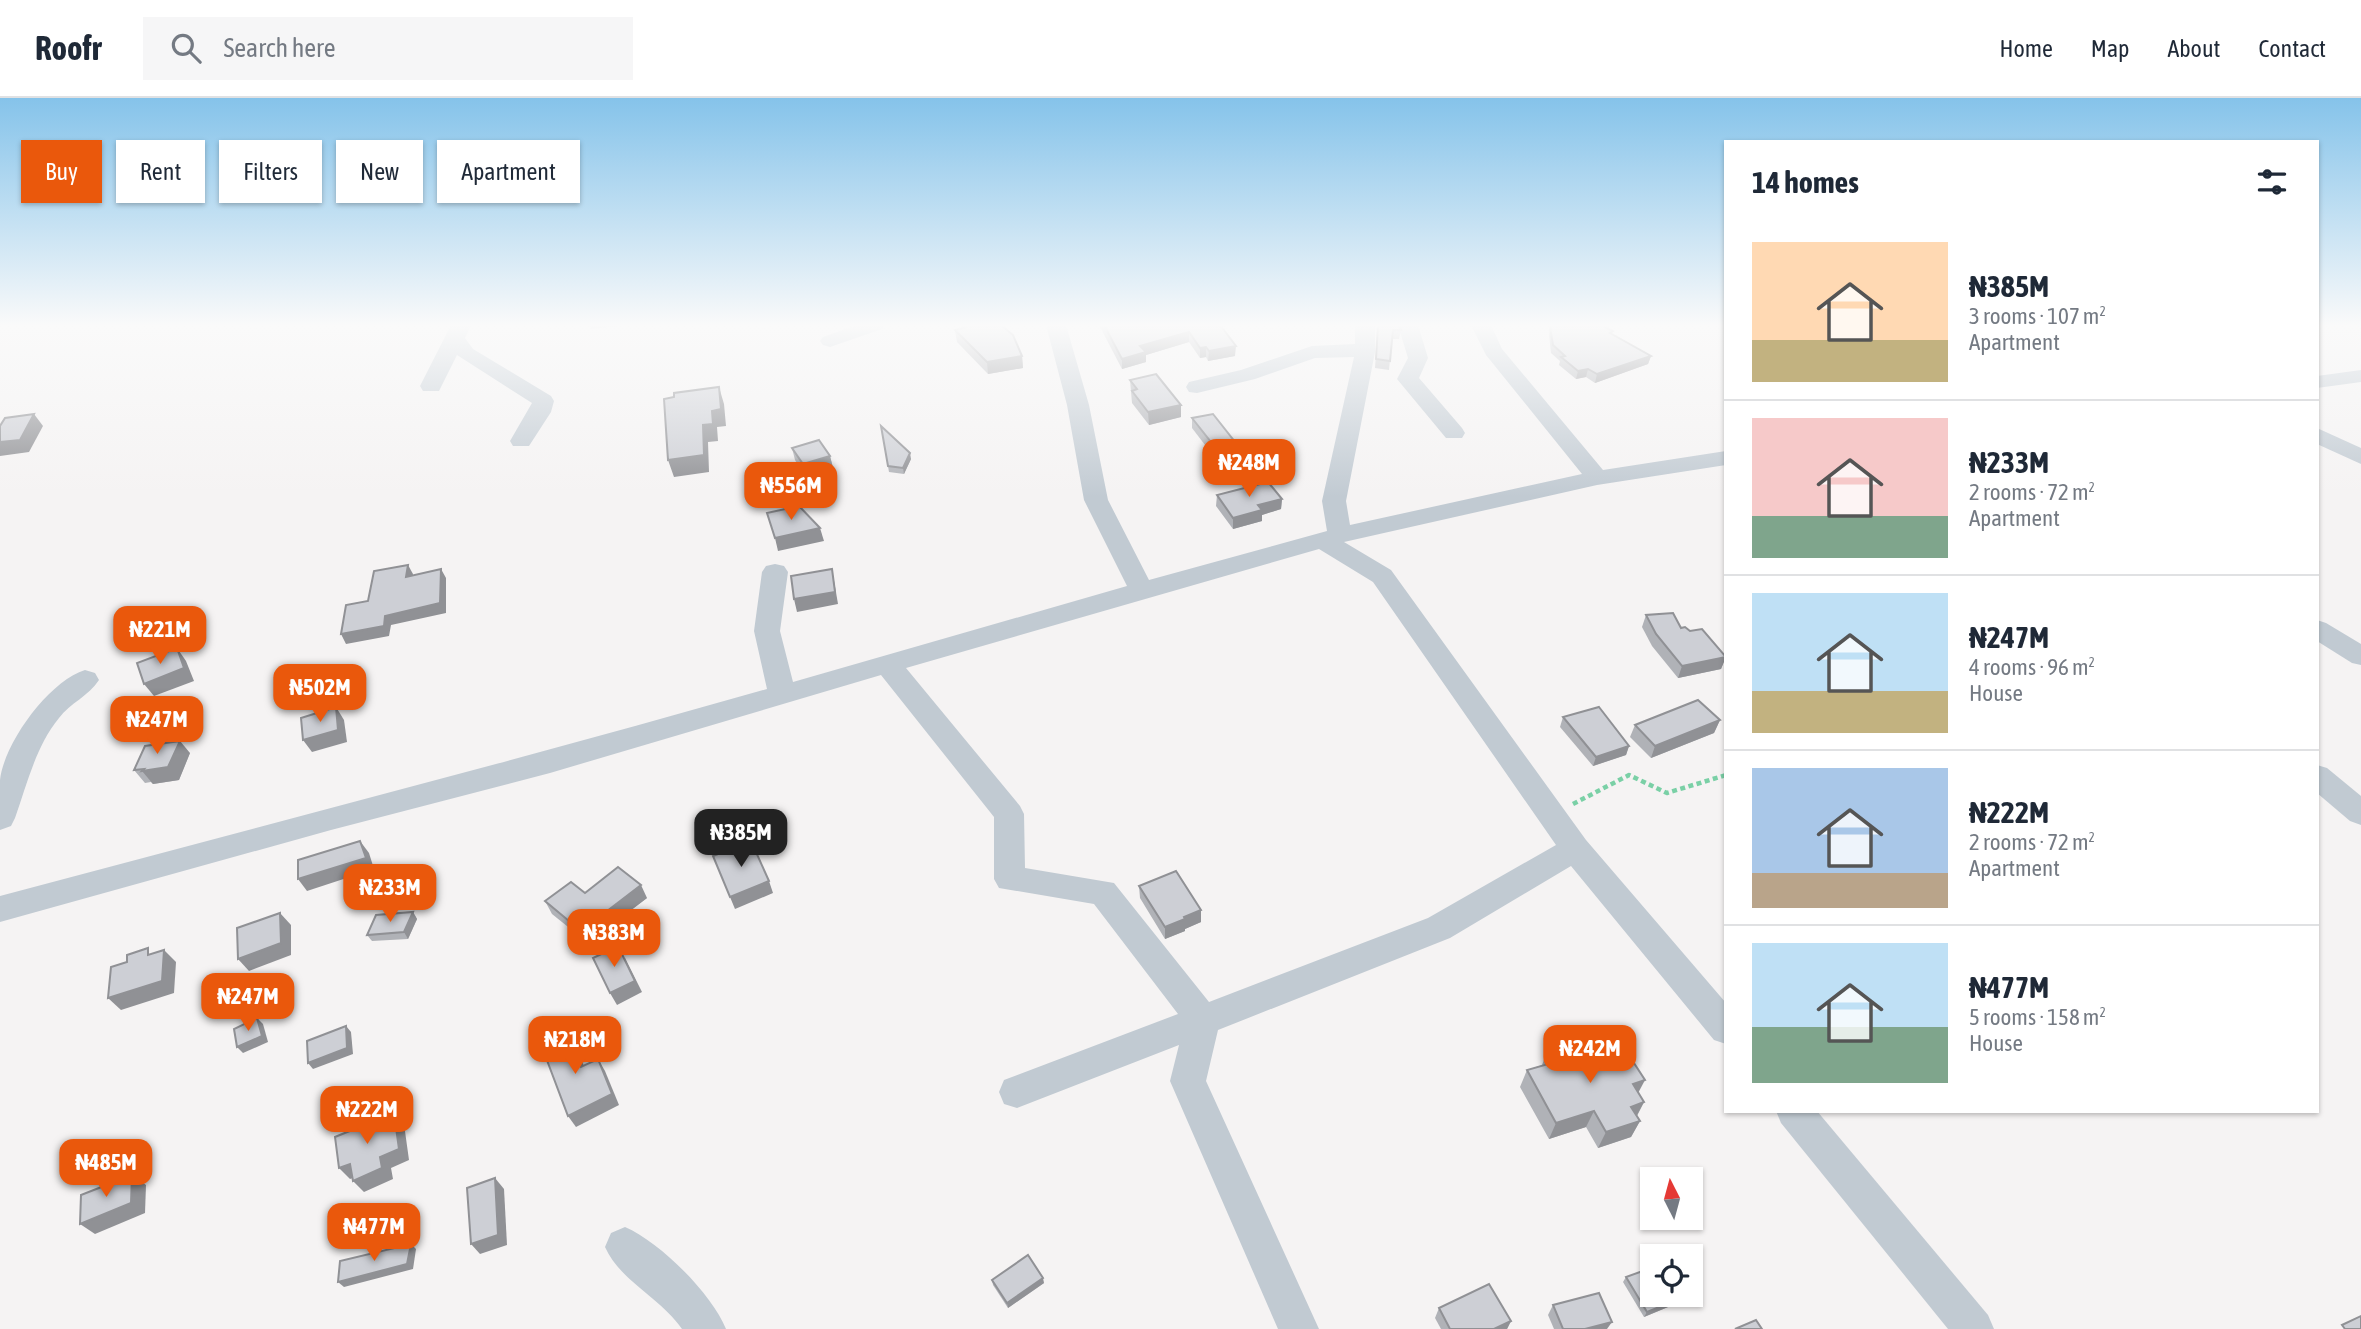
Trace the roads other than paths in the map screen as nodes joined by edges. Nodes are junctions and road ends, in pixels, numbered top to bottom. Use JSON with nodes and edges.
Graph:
{"nodes":[{"id":1,"x":433,"y":382,"type":"edge"},
{"id":2,"x":513,"y":382,"type":"edge"},
{"id":3,"x":1072,"y":382,"type":"edge"},
{"id":4,"x":1216,"y":382,"type":"edge"},
{"id":5,"x":1358,"y":382,"type":"edge"},
{"id":6,"x":1411,"y":382,"type":"edge"},
{"id":7,"x":1519,"y":382,"type":"edge"},
{"id":8,"x":431,"y":386,"type":"dead end"},
{"id":9,"x":1198,"y":387,"type":"dead end"},
{"id":10,"x":1454,"y":433,"type":"dead end"},
{"id":11,"x":2319,"y":436,"type":"edge"},
{"id":12,"x":522,"y":441,"type":"dead end"},
{"id":13,"x":2361,"y":457,"type":"edge"},
{"id":14,"x":1723,"y":461,"type":"edge"},
{"id":15,"x":1597,"y":478,"type":"junction"},
{"id":16,"x":1332,"y":538,"type":"junction"},
{"id":17,"x":775,"y":572,"type":"dead end"},
{"id":18,"x":1142,"y":590,"type":"junction"},
{"id":19,"x":2319,"y":630,"type":"edge"},
{"id":20,"x":2361,"y":656,"type":"edge"},
{"id":21,"x":888,"y":665,"type":"junction"},
{"id":22,"x":85,"y":680,"type":"dead end"},
{"id":23,"x":782,"y":695,"type":"junction"},
{"id":24,"x":2319,"y":778,"type":"edge"},
{"id":25,"x":2361,"y":813,"type":"edge"},
{"id":26,"x":0,"y":818,"type":"edge"},
{"id":27,"x":1575,"y":849,"type":"junction"},
{"id":28,"x":0,"y":909,"type":"edge"},
{"id":29,"x":1203,"y":1020,"type":"junction"},
{"id":30,"x":1724,"y":1027,"type":"edge"},
{"id":31,"x":1017,"y":1092,"type":"dead end"},
{"id":32,"x":1796,"y":1113,"type":"edge"},
{"id":33,"x":625,"y":1247,"type":"dead end"},
{"id":34,"x":706,"y":1329,"type":"edge"},
{"id":35,"x":1299,"y":1329,"type":"edge"},
{"id":36,"x":1974,"y":1329,"type":"edge"}],
"edges":[{"from":1,"to":8,"type":"street"},
{"from":2,"to":12,"type":"street"},
{"from":3,"to":18,"type":"street"},
{"from":4,"to":9,"type":"street"},
{"from":5,"to":16,"type":"street"},
{"from":6,"to":10,"type":"street"},
{"from":7,"to":15,"type":"street"},
{"from":11,"to":13,"type":"street"},
{"from":14,"to":15,"type":"street"},
{"from":15,"to":16,"type":"street"},
{"from":16,"to":18,"type":"street"},
{"from":16,"to":27,"type":"street"},
{"from":17,"to":23,"type":"street"},
{"from":18,"to":21,"type":"street"},
{"from":19,"to":20,"type":"street"},
{"from":21,"to":23,"type":"street"},
{"from":21,"to":29,"type":"street"},
{"from":22,"to":26,"type":"street"},
{"from":23,"to":28,"type":"street"},
{"from":24,"to":25,"type":"street"},
{"from":27,"to":29,"type":"street"},
{"from":27,"to":30,"type":"street"},
{"from":29,"to":31,"type":"street"},
{"from":29,"to":35,"type":"street"},
{"from":32,"to":36,"type":"street"},
{"from":33,"to":34,"type":"street"}]}
